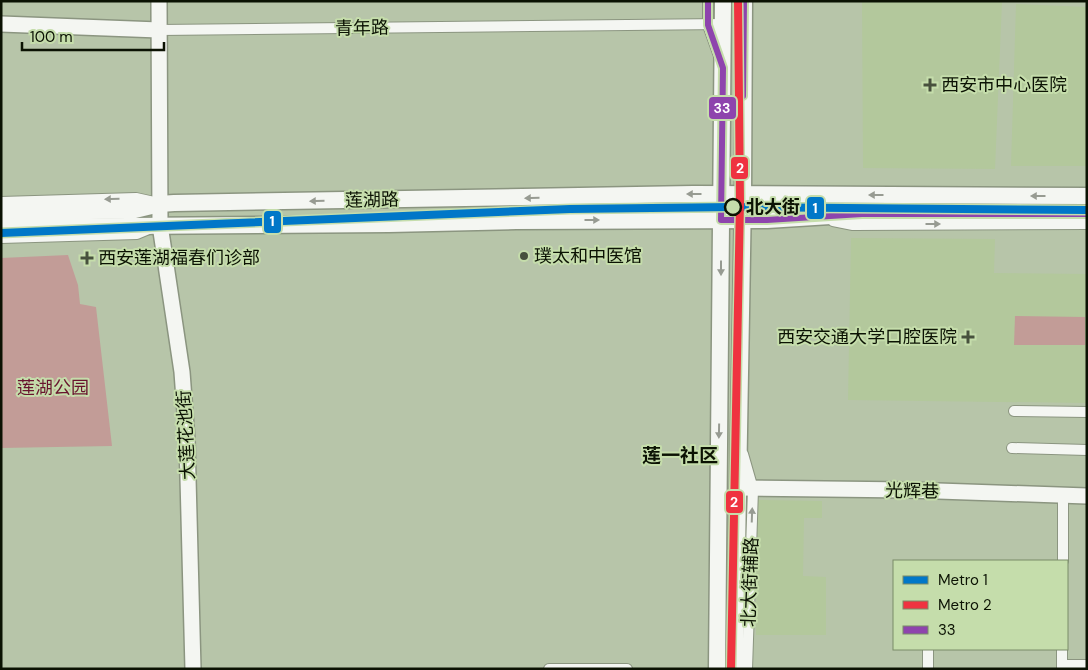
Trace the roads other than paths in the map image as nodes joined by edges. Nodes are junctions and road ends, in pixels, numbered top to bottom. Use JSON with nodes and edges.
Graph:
{"nodes":[{"id":1,"x":159,"y":1,"type":"edge"},
{"id":2,"x":708,"y":1,"type":"edge"},
{"id":3,"x":723,"y":1,"type":"edge"},
{"id":4,"x":744,"y":1,"type":"edge"},
{"id":5,"x":1,"y":24,"type":"edge"},
{"id":6,"x":715,"y":24,"type":"junction"},
{"id":7,"x":159,"y":30,"type":"junction"},
{"id":8,"x":721,"y":194,"type":"junction"},
{"id":9,"x":743,"y":195,"type":"junction"},
{"id":10,"x":1084,"y":195,"type":"edge"},
{"id":11,"x":1,"y":202,"type":"edge"},
{"id":12,"x":160,"y":204,"type":"junction"},
{"id":13,"x":1,"y":212,"type":"edge"},
{"id":14,"x":1087,"y":214,"type":"edge"},
{"id":15,"x":815,"y":217,"type":"junction"},
{"id":16,"x":721,"y":220,"type":"junction"},
{"id":17,"x":742,"y":220,"type":"junction"},
{"id":18,"x":1087,"y":224,"type":"edge"},
{"id":19,"x":160,"y":225,"type":"junction"},
{"id":20,"x":1,"y":227,"type":"edge"},
{"id":21,"x":1,"y":238,"type":"edge"},
{"id":22,"x":1014,"y":411,"type":"dead end"},
{"id":23,"x":1087,"y":412,"type":"edge"},
{"id":24,"x":1012,"y":448,"type":"dead end"},
{"id":25,"x":1087,"y":450,"type":"edge"},
{"id":26,"x":718,"y":460,"type":"junction"},
{"id":27,"x":745,"y":488,"type":"junction"},
{"id":28,"x":1063,"y":496,"type":"junction"},
{"id":29,"x":1087,"y":496,"type":"edge"},
{"id":30,"x":1063,"y":560,"type":"edge"},
{"id":31,"x":928,"y":650,"type":"edge"},
{"id":32,"x":1062,"y":650,"type":"edge"},
{"id":33,"x":1087,"y":665,"type":"edge"},
{"id":34,"x":1062,"y":667,"type":"edge"},
{"id":35,"x":193,"y":669,"type":"edge"},
{"id":36,"x":549,"y":669,"type":"edge"},
{"id":37,"x":627,"y":669,"type":"edge"},
{"id":38,"x":711,"y":669,"type":"edge"},
{"id":39,"x":717,"y":669,"type":"edge"},
{"id":40,"x":735,"y":669,"type":"edge"},
{"id":41,"x":747,"y":669,"type":"edge"},
{"id":42,"x":928,"y":669,"type":"edge"}],
"edges":[{"from":1,"to":7,"type":"street","name":"大莲花池街"},
{"from":2,"to":6,"type":"street"},
{"from":3,"to":6,"type":"main road"},
{"from":4,"to":9,"type":"main road"},
{"from":5,"to":7,"type":"street","name":"青年路"},
{"from":6,"to":7,"type":"street","name":"青年路"},
{"from":6,"to":8,"type":"main road"},
{"from":7,"to":12,"type":"street","name":"大莲花池街"},
{"from":8,"to":9,"type":"main road","name":"莲湖路"},
{"from":8,"to":12,"type":"main road","name":"莲湖路","one_way":true},
{"from":8,"to":16,"type":"main road"},
{"from":10,"to":9,"type":"main road","name":"莲湖路","one_way":true},
{"from":9,"to":17,"type":"main road"},
{"from":12,"to":11,"type":"street","one_way":true},
{"from":12,"to":13,"type":"main road","name":"莲湖路"},
{"from":12,"to":19,"type":"street","name":"大莲花池街"},
{"from":14,"to":15,"type":"main road","name":"莲湖路"},
{"from":15,"to":17,"type":"main road","name":"莲湖路"},
{"from":15,"to":18,"type":"street","one_way":true},
{"from":16,"to":17,"type":"main road","name":"莲湖路"},
{"from":19,"to":16,"type":"main road","name":"莲湖路","one_way":true},
{"from":16,"to":26,"type":"main road","one_way":true},
{"from":17,"to":27,"type":"main road"},
{"from":19,"to":20,"type":"main road","name":"莲湖路"},
{"from":19,"to":21,"type":"street"},
{"from":19,"to":35,"type":"street","name":"大莲花池街"},
{"from":22,"to":23,"type":"street"},
{"from":24,"to":25,"type":"street"},
{"from":26,"to":38,"type":"street"},
{"from":26,"to":39,"type":"main road"},
{"from":27,"to":28,"type":"street","name":"光辉巷"},
{"from":27,"to":40,"type":"main road"},
{"from":41,"to":27,"type":"street","name":"北大街辅路","one_way":true},
{"from":28,"to":29,"type":"street","name":"光辉巷"},
{"from":28,"to":30,"type":"street"},
{"from":31,"to":42,"type":"street"},
{"from":32,"to":34,"type":"street"},
{"from":33,"to":34,"type":"street"},
{"from":36,"to":37,"type":"street"}]}
